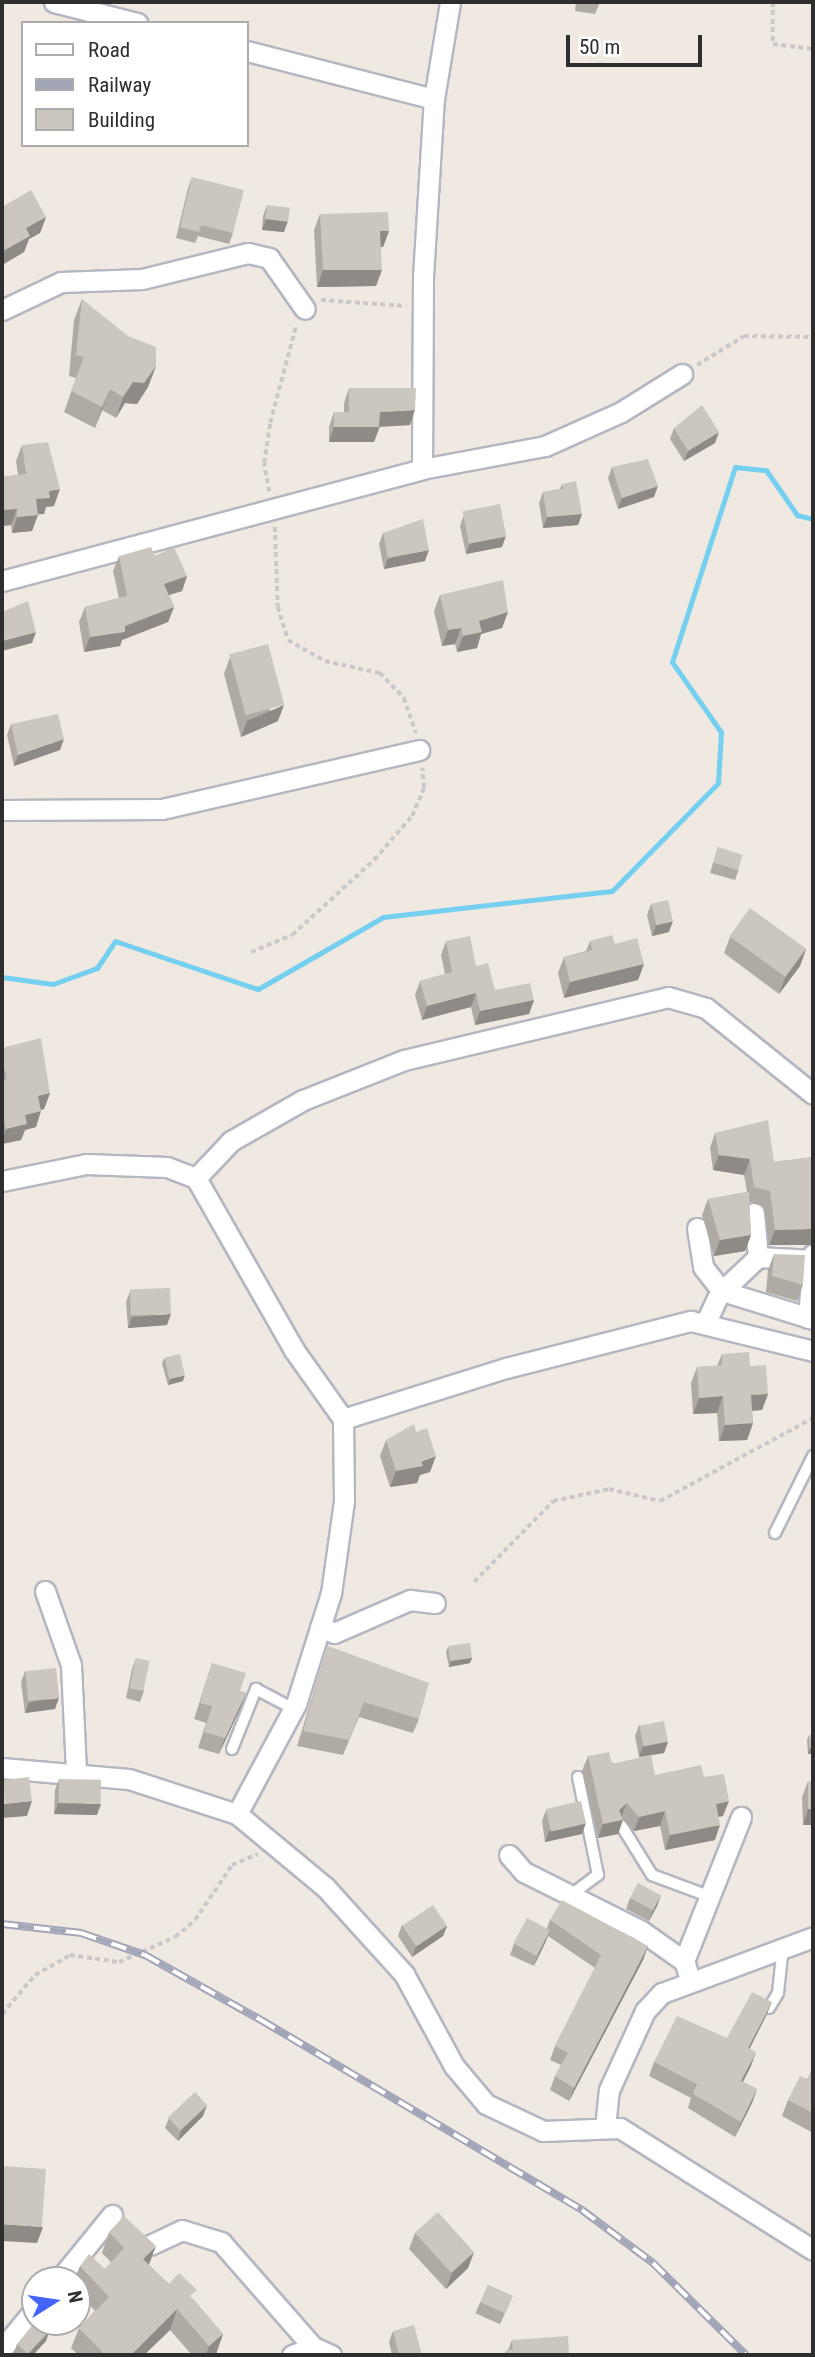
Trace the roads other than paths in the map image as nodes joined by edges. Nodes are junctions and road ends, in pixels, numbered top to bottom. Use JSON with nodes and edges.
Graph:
{"nodes":[{"id":1,"x":54,"y":2,"type":"edge"},
{"id":2,"x":450,"y":2,"type":"edge"},
{"id":3,"x":129,"y":21,"type":"edge"},
{"id":4,"x":248,"y":51,"type":"edge"},
{"id":5,"x":434,"y":99,"type":"junction"},
{"id":6,"x":305,"y":309,"type":"road end"},
{"id":7,"x":2,"y":310,"type":"edge"},
{"id":8,"x":682,"y":374,"type":"road end"},
{"id":9,"x":422,"y":469,"type":"junction"},
{"id":10,"x":2,"y":581,"type":"edge"},
{"id":11,"x":419,"y":750,"type":"road end"},
{"id":12,"x":2,"y":810,"type":"edge"},
{"id":13,"x":813,"y":1094,"type":"edge"},
{"id":14,"x":196,"y":1178,"type":"junction"},
{"id":15,"x":2,"y":1181,"type":"edge"},
{"id":16,"x":754,"y":1213,"type":"dead end"},
{"id":17,"x":697,"y":1227,"type":"dead end"},
{"id":18,"x":813,"y":1254,"type":"edge"},
{"id":19,"x":758,"y":1257,"type":"junction"},
{"id":20,"x":813,"y":1261,"type":"edge"},
{"id":21,"x":722,"y":1291,"type":"junction"},
{"id":22,"x":811,"y":1319,"type":"edge"},
{"id":23,"x":705,"y":1324,"type":"junction"},
{"id":24,"x":813,"y":1351,"type":"edge"},
{"id":25,"x":343,"y":1419,"type":"junction"},
{"id":26,"x":813,"y":1455,"type":"edge"},
{"id":27,"x":775,"y":1533,"type":"dead end"},
{"id":28,"x":46,"y":1591,"type":"dead end"},
{"id":29,"x":435,"y":1603,"type":"dead end"},
{"id":30,"x":320,"y":1627,"type":"junction"},
{"id":31,"x":293,"y":1709,"type":"junction"},
{"id":32,"x":232,"y":1749,"type":"dead end"},
{"id":33,"x":2,"y":1768,"type":"edge"},
{"id":34,"x":76,"y":1773,"type":"junction"},
{"id":35,"x":578,"y":1777,"type":"dead end"},
{"id":36,"x":237,"y":1814,"type":"junction"},
{"id":37,"x":741,"y":1817,"type":"dead end"},
{"id":38,"x":621,"y":1825,"type":"edge"},
{"id":39,"x":509,"y":1855,"type":"dead end"},
{"id":40,"x":571,"y":1896,"type":"junction"},
{"id":41,"x":711,"y":1897,"type":"junction"},
{"id":42,"x":802,"y":1943,"type":"edge"},
{"id":43,"x":687,"y":1970,"type":"junction"},
{"id":44,"x":769,"y":2008,"type":"edge"},
{"id":45,"x":605,"y":2127,"type":"junction"},
{"id":46,"x":112,"y":2215,"type":"dead end"},
{"id":47,"x":150,"y":2245,"type":"edge"},
{"id":48,"x":813,"y":2250,"type":"edge"},
{"id":49,"x":70,"y":2266,"type":"edge"},
{"id":50,"x":21,"y":2326,"type":"edge"},
{"id":51,"x":2,"y":2349,"type":"edge"},
{"id":52,"x":322,"y":2351,"type":"edge"},
{"id":53,"x":292,"y":2355,"type":"edge"}],
"edges":[{"from":1,"to":3,"type":"street"},
{"from":2,"to":5,"type":"street"},
{"from":4,"to":5,"type":"street"},
{"from":5,"to":9,"type":"street"},
{"from":6,"to":7,"type":"street"},
{"from":8,"to":9,"type":"street"},
{"from":9,"to":10,"type":"street"},
{"from":11,"to":12,"type":"street"},
{"from":13,"to":14,"type":"street"},
{"from":14,"to":15,"type":"street"},
{"from":14,"to":25,"type":"street"},
{"from":16,"to":19,"type":"street"},
{"from":17,"to":21,"type":"street"},
{"from":18,"to":20,"type":"street"},
{"from":19,"to":20,"type":"street"},
{"from":19,"to":21,"type":"street"},
{"from":20,"to":22,"type":"street"},
{"from":21,"to":22,"type":"street"},
{"from":21,"to":23,"type":"street"},
{"from":23,"to":24,"type":"street"},
{"from":23,"to":25,"type":"street"},
{"from":25,"to":30,"type":"street"},
{"from":26,"to":27,"type":"lane"},
{"from":28,"to":34,"type":"street"},
{"from":29,"to":30,"type":"street"},
{"from":30,"to":31,"type":"street"},
{"from":31,"to":32,"type":"lane"},
{"from":31,"to":36,"type":"street"},
{"from":33,"to":34,"type":"street"},
{"from":34,"to":36,"type":"street"},
{"from":35,"to":40,"type":"lane"},
{"from":36,"to":45,"type":"street"},
{"from":37,"to":41,"type":"street"},
{"from":38,"to":41,"type":"lane"},
{"from":39,"to":40,"type":"street"},
{"from":40,"to":43,"type":"street"},
{"from":41,"to":43,"type":"street"},
{"from":42,"to":43,"type":"street"},
{"from":42,"to":44,"type":"lane"},
{"from":43,"to":45,"type":"street"},
{"from":45,"to":48,"type":"street"},
{"from":46,"to":49,"type":"street"},
{"from":47,"to":52,"type":"street"},
{"from":50,"to":51,"type":"street"},
{"from":52,"to":53,"type":"street"}]}
